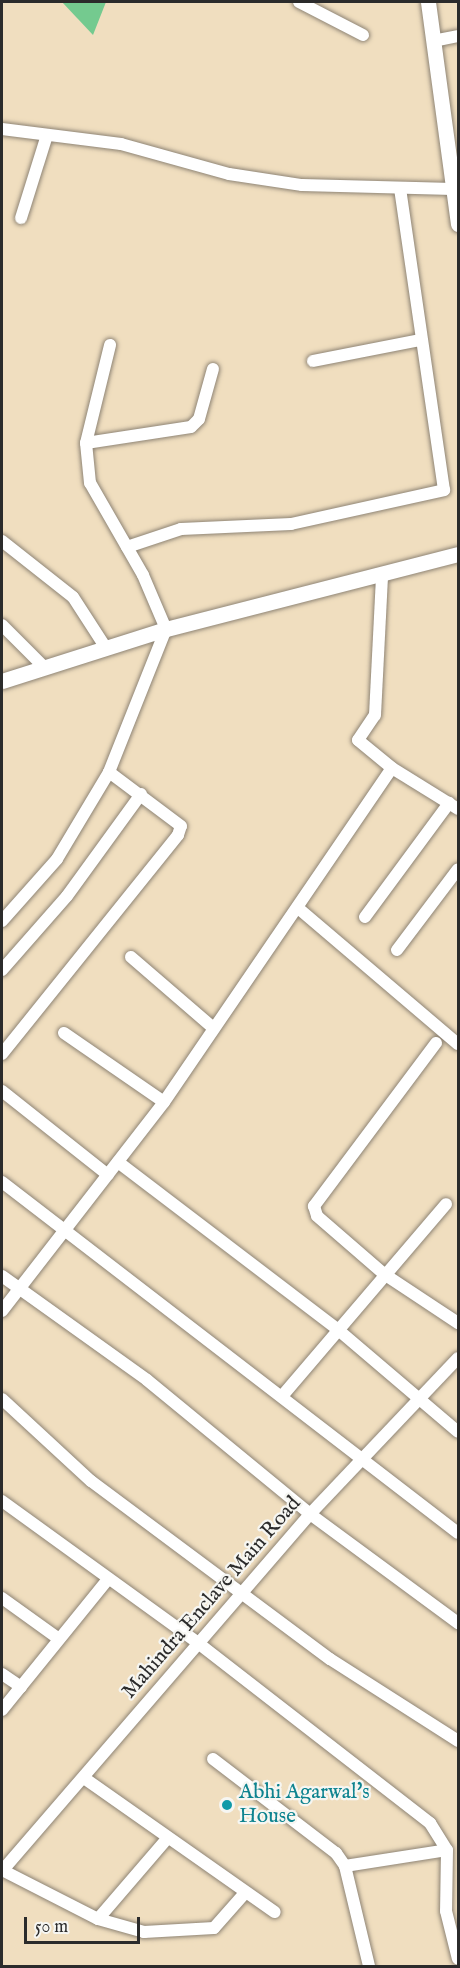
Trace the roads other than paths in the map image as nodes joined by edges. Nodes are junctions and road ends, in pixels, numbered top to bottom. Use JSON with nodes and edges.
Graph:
{"nodes":[{"id":1,"x":299,"y":2,"type":"edge"},
{"id":2,"x":428,"y":2,"type":"edge"},
{"id":3,"x":363,"y":35,"type":"dead end"},
{"id":4,"x":459,"y":36,"type":"edge"},
{"id":5,"x":433,"y":41,"type":"junction"},
{"id":6,"x":2,"y":129,"type":"edge"},
{"id":7,"x":46,"y":138,"type":"junction"},
{"id":8,"x":400,"y":188,"type":"junction"},
{"id":9,"x":453,"y":189,"type":"junction"},
{"id":10,"x":21,"y":218,"type":"dead end"},
{"id":11,"x":459,"y":224,"type":"edge"},
{"id":12,"x":420,"y":340,"type":"junction"},
{"id":13,"x":110,"y":345,"type":"dead end"},
{"id":14,"x":313,"y":361,"type":"dead end"},
{"id":15,"x":213,"y":369,"type":"dead end"},
{"id":16,"x":86,"y":443,"type":"junction"},
{"id":17,"x":2,"y":541,"type":"edge"},
{"id":18,"x":127,"y":548,"type":"junction"},
{"id":19,"x":459,"y":554,"type":"edge"},
{"id":20,"x":382,"y":577,"type":"junction"},
{"id":21,"x":2,"y":625,"type":"edge"},
{"id":22,"x":166,"y":629,"type":"junction"},
{"id":23,"x":106,"y":648,"type":"junction"},
{"id":24,"x":44,"y":667,"type":"junction"},
{"id":25,"x":2,"y":681,"type":"edge"},
{"id":26,"x":392,"y":768,"type":"junction"},
{"id":27,"x":109,"y":772,"type":"junction"},
{"id":28,"x":141,"y":794,"type":"junction"},
{"id":29,"x":454,"y":806,"type":"edge"},
{"id":30,"x":459,"y":869,"type":"edge"},
{"id":31,"x":298,"y":908,"type":"junction"},
{"id":32,"x":365,"y":917,"type":"dead end"},
{"id":33,"x":2,"y":921,"type":"edge"},
{"id":34,"x":397,"y":950,"type":"dead end"},
{"id":35,"x":131,"y":957,"type":"dead end"},
{"id":36,"x":2,"y":970,"type":"edge"},
{"id":37,"x":212,"y":1028,"type":"junction"},
{"id":38,"x":64,"y":1033,"type":"dead end"},
{"id":39,"x":436,"y":1044,"type":"dead end"},
{"id":40,"x":459,"y":1044,"type":"edge"},
{"id":41,"x":2,"y":1054,"type":"edge"},
{"id":42,"x":2,"y":1091,"type":"edge"},
{"id":43,"x":164,"y":1102,"type":"junction"},
{"id":44,"x":118,"y":1162,"type":"junction"},
{"id":45,"x":108,"y":1175,"type":"junction"},
{"id":46,"x":2,"y":1182,"type":"edge"},
{"id":47,"x":446,"y":1204,"type":"dead end"},
{"id":48,"x":67,"y":1227,"type":"junction"},
{"id":49,"x":384,"y":1274,"type":"junction"},
{"id":50,"x":2,"y":1276,"type":"edge"},
{"id":51,"x":19,"y":1288,"type":"junction"},
{"id":52,"x":2,"y":1311,"type":"edge"},
{"id":53,"x":459,"y":1323,"type":"edge"},
{"id":54,"x":336,"y":1328,"type":"junction"},
{"id":55,"x":459,"y":1358,"type":"edge"},
{"id":56,"x":284,"y":1395,"type":"junction"},
{"id":57,"x":2,"y":1399,"type":"edge"},
{"id":58,"x":420,"y":1399,"type":"junction"},
{"id":59,"x":459,"y":1432,"type":"edge"},
{"id":60,"x":363,"y":1459,"type":"junction"},
{"id":61,"x":2,"y":1501,"type":"edge"},
{"id":62,"x":310,"y":1514,"type":"junction"},
{"id":63,"x":459,"y":1533,"type":"edge"},
{"id":64,"x":108,"y":1579,"type":"junction"},
{"id":65,"x":242,"y":1592,"type":"junction"},
{"id":66,"x":2,"y":1598,"type":"edge"},
{"id":67,"x":459,"y":1623,"type":"edge"},
{"id":68,"x":59,"y":1639,"type":"junction"},
{"id":69,"x":198,"y":1643,"type":"junction"},
{"id":70,"x":2,"y":1674,"type":"edge"},
{"id":71,"x":21,"y":1687,"type":"junction"},
{"id":72,"x":2,"y":1710,"type":"edge"},
{"id":73,"x":459,"y":1741,"type":"edge"},
{"id":74,"x":213,"y":1759,"type":"dead end"},
{"id":75,"x":84,"y":1778,"type":"junction"},
{"id":76,"x":166,"y":1840,"type":"junction"},
{"id":77,"x":447,"y":1850,"type":"junction"},
{"id":78,"x":345,"y":1866,"type":"junction"},
{"id":79,"x":2,"y":1871,"type":"edge"},
{"id":80,"x":245,"y":1893,"type":"junction"},
{"id":81,"x":275,"y":1912,"type":"dead end"},
{"id":82,"x":98,"y":1919,"type":"junction"},
{"id":83,"x":459,"y":1959,"type":"edge"},
{"id":84,"x":369,"y":1966,"type":"edge"}],
"edges":[{"from":1,"to":3,"type":"street"},
{"from":2,"to":5,"type":"street"},
{"from":4,"to":5,"type":"street"},
{"from":5,"to":9,"type":"street"},
{"from":6,"to":7,"type":"street"},
{"from":7,"to":8,"type":"street"},
{"from":7,"to":10,"type":"street"},
{"from":8,"to":9,"type":"street"},
{"from":8,"to":12,"type":"street"},
{"from":9,"to":11,"type":"street"},
{"from":12,"to":14,"type":"street"},
{"from":12,"to":18,"type":"street"},
{"from":13,"to":16,"type":"street"},
{"from":15,"to":16,"type":"street"},
{"from":16,"to":18,"type":"street"},
{"from":17,"to":23,"type":"street"},
{"from":18,"to":22,"type":"street"},
{"from":19,"to":20,"type":"street"},
{"from":20,"to":22,"type":"street"},
{"from":20,"to":26,"type":"street"},
{"from":21,"to":24,"type":"street"},
{"from":22,"to":23,"type":"street"},
{"from":22,"to":27,"type":"street"},
{"from":23,"to":24,"type":"street"},
{"from":24,"to":25,"type":"street"},
{"from":26,"to":29,"type":"street"},
{"from":26,"to":31,"type":"street"},
{"from":27,"to":28,"type":"street"},
{"from":27,"to":33,"type":"street"},
{"from":28,"to":36,"type":"street"},
{"from":28,"to":41,"type":"street"},
{"from":29,"to":32,"type":"street"},
{"from":30,"to":34,"type":"street"},
{"from":31,"to":37,"type":"street"},
{"from":31,"to":40,"type":"street"},
{"from":35,"to":37,"type":"street"},
{"from":37,"to":43,"type":"street"},
{"from":38,"to":43,"type":"street"},
{"from":39,"to":49,"type":"street"},
{"from":42,"to":45,"type":"street"},
{"from":43,"to":44,"type":"street"},
{"from":44,"to":45,"type":"street"},
{"from":44,"to":54,"type":"street"},
{"from":45,"to":48,"type":"street"},
{"from":46,"to":48,"type":"street"},
{"from":47,"to":49,"type":"street"},
{"from":48,"to":51,"type":"street"},
{"from":48,"to":56,"type":"street"},
{"from":49,"to":53,"type":"street"},
{"from":49,"to":54,"type":"street"},
{"from":50,"to":51,"type":"street"},
{"from":51,"to":52,"type":"street"},
{"from":51,"to":62,"type":"street"},
{"from":54,"to":56,"type":"street"},
{"from":54,"to":58,"type":"street"},
{"from":55,"to":58,"type":"street","name":"Mahindra Enclave Main Road"},
{"from":56,"to":60,"type":"street"},
{"from":57,"to":65,"type":"street"},
{"from":58,"to":59,"type":"street"},
{"from":58,"to":60,"type":"street","name":"Mahindra Enclave Main Road"},
{"from":60,"to":62,"type":"street","name":"Mahindra Enclave Main Road"},
{"from":60,"to":63,"type":"street"},
{"from":61,"to":64,"type":"street"},
{"from":62,"to":65,"type":"street","name":"Mahindra Enclave Main Road"},
{"from":62,"to":67,"type":"street"},
{"from":64,"to":68,"type":"street"},
{"from":64,"to":69,"type":"street"},
{"from":65,"to":69,"type":"street","name":"Mahindra Enclave Main Road"},
{"from":65,"to":73,"type":"street"},
{"from":66,"to":68,"type":"street"},
{"from":68,"to":71,"type":"street"},
{"from":69,"to":75,"type":"street","name":"Mahindra Enclave Main Road"},
{"from":69,"to":77,"type":"street"},
{"from":70,"to":71,"type":"street"},
{"from":71,"to":72,"type":"street"},
{"from":74,"to":78,"type":"street"},
{"from":75,"to":76,"type":"street"},
{"from":75,"to":79,"type":"street","name":"Mahindra Enclave Main Road"},
{"from":76,"to":80,"type":"street"},
{"from":76,"to":82,"type":"street"},
{"from":77,"to":78,"type":"street"},
{"from":77,"to":83,"type":"street"},
{"from":78,"to":84,"type":"street"},
{"from":79,"to":82,"type":"street"},
{"from":80,"to":81,"type":"street"},
{"from":80,"to":82,"type":"street"}]}
